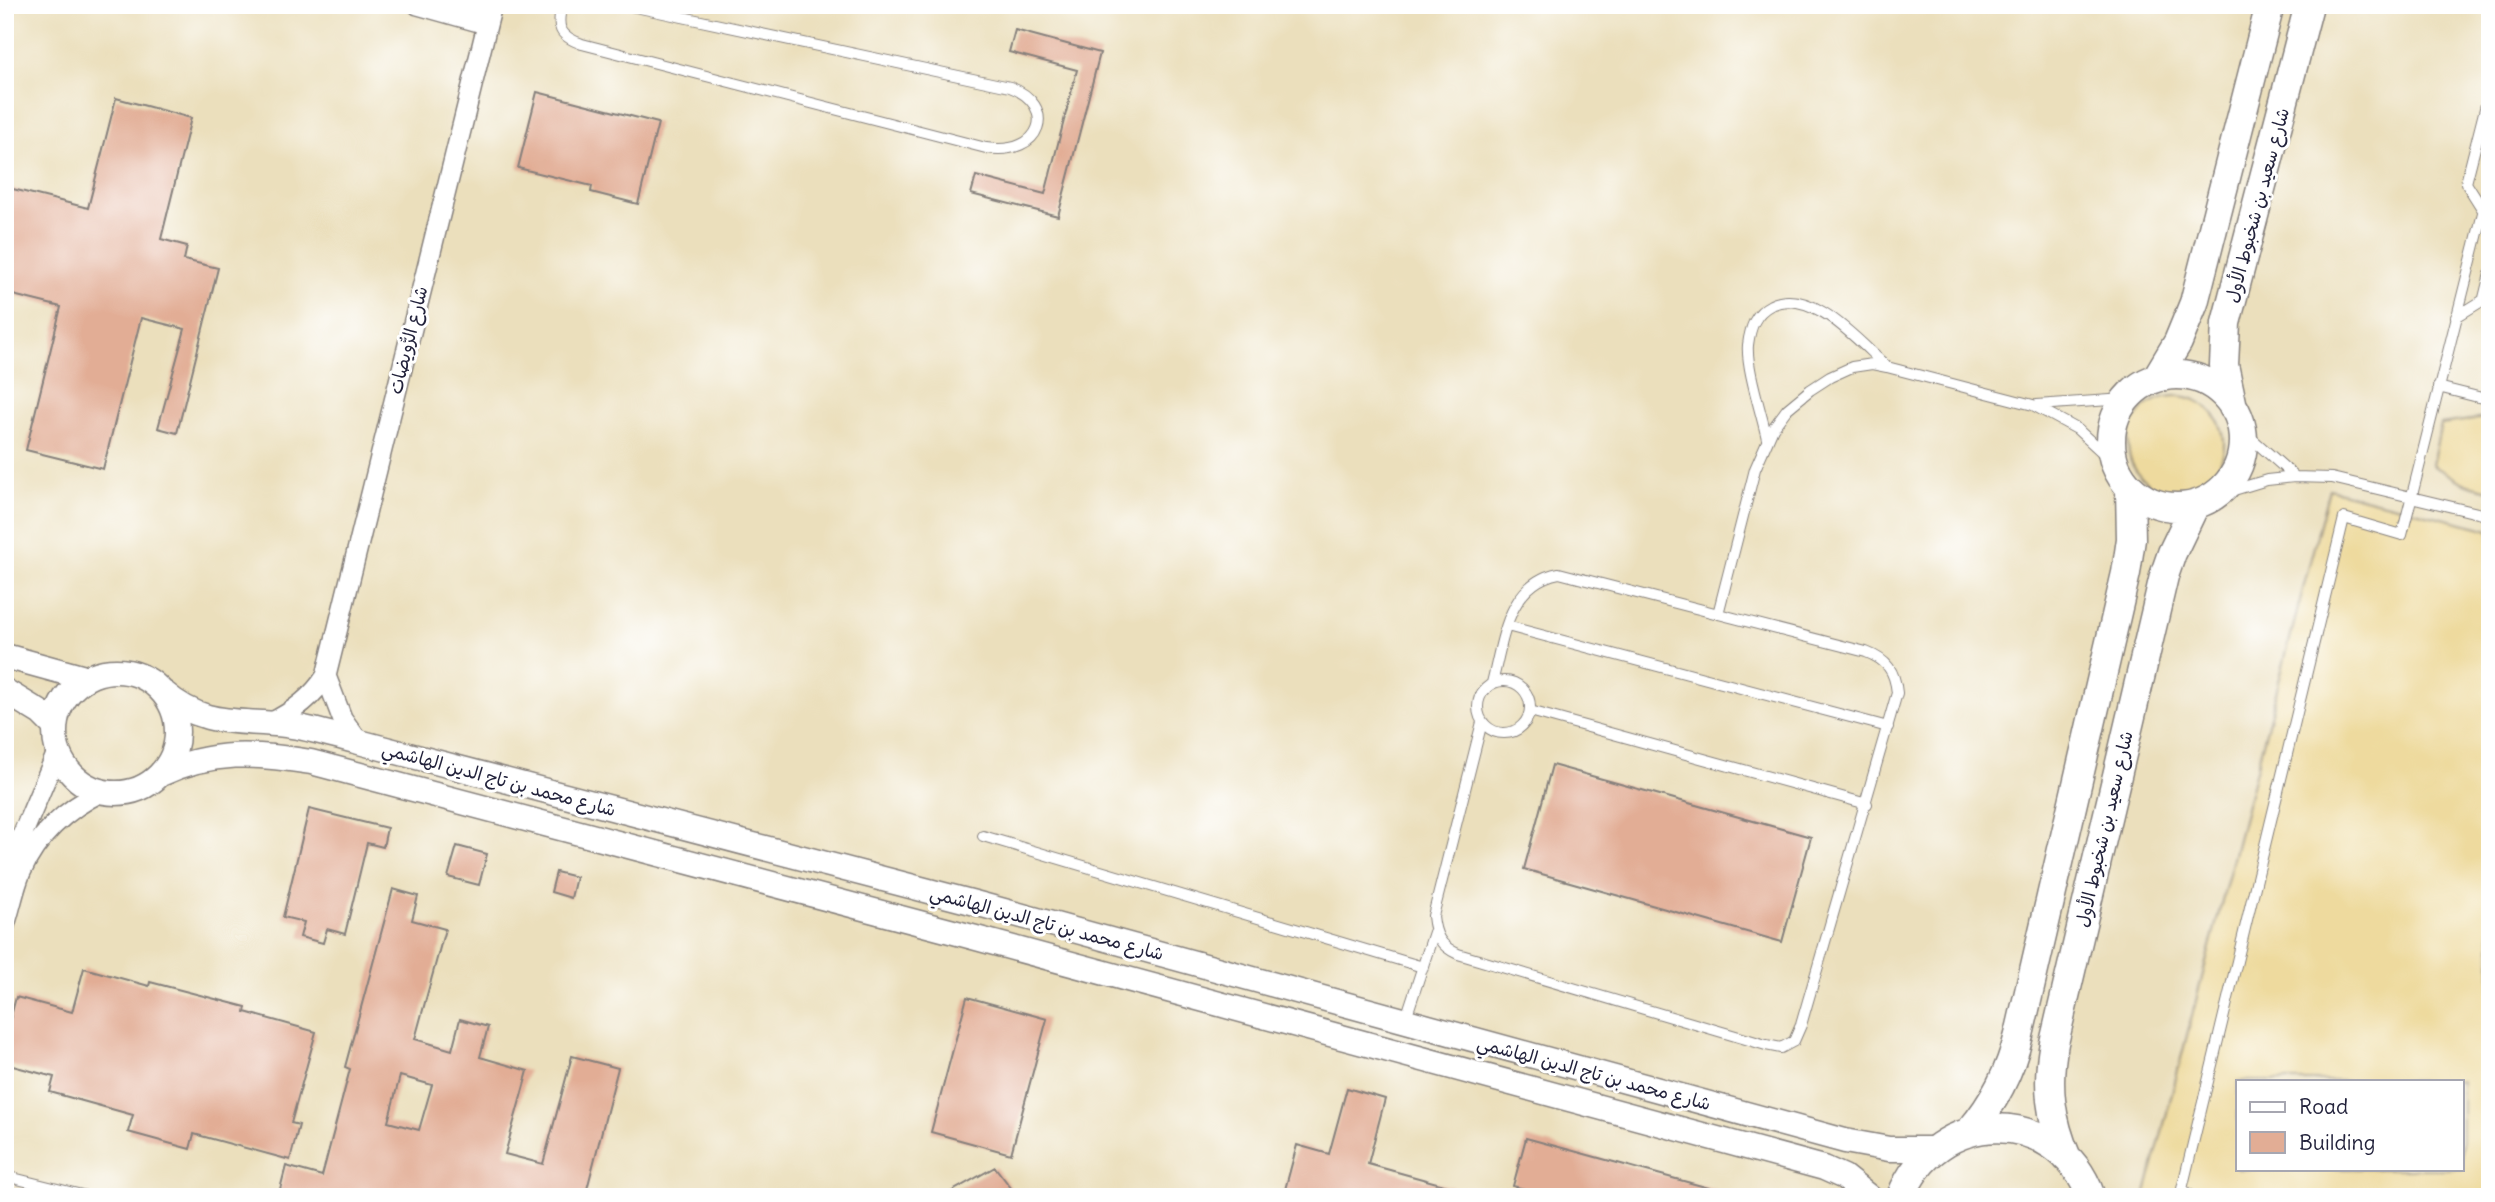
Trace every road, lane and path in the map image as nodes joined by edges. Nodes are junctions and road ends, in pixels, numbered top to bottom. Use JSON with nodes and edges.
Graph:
{"nodes":[{"id":1,"x":418,"y":5,"type":"edge"},
{"id":2,"x":492,"y":5,"type":"edge"},
{"id":3,"x":562,"y":5,"type":"edge"},
{"id":4,"x":626,"y":5,"type":"edge"},
{"id":5,"x":2270,"y":5,"type":"edge"},
{"id":6,"x":2309,"y":5,"type":"edge"},
{"id":7,"x":486,"y":24,"type":"junction"},
{"id":8,"x":2490,"y":89,"type":"edge"},
{"id":9,"x":2490,"y":185,"type":"edge"},
{"id":10,"x":2483,"y":210,"type":"junction"},
{"id":11,"x":2490,"y":274,"type":"edge"},
{"id":12,"x":2487,"y":297,"type":"edge"},
{"id":13,"x":2456,"y":317,"type":"junction"},
{"id":14,"x":1887,"y":367,"type":"junction"},
{"id":15,"x":2157,"y":377,"type":"junction"},
{"id":16,"x":2438,"y":387,"type":"junction"},
{"id":17,"x":2125,"y":400,"type":"junction"},
{"id":18,"x":2490,"y":400,"type":"edge"},
{"id":19,"x":2033,"y":405,"type":"junction"},
{"id":20,"x":2237,"y":418,"type":"junction"},
{"id":21,"x":1768,"y":439,"type":"junction"},
{"id":22,"x":2115,"y":463,"type":"junction"},
{"id":23,"x":2295,"y":477,"type":"junction"},
{"id":24,"x":2130,"y":488,"type":"junction"},
{"id":25,"x":2411,"y":497,"type":"junction"},
{"id":26,"x":2205,"y":500,"type":"junction"},
{"id":27,"x":2490,"y":516,"type":"edge"},
{"id":28,"x":1718,"y":614,"type":"junction"},
{"id":29,"x":1507,"y":626,"type":"junction"},
{"id":30,"x":5,"y":656,"type":"edge"},
{"id":31,"x":326,"y":676,"type":"junction"},
{"id":32,"x":85,"y":678,"type":"junction"},
{"id":33,"x":1492,"y":683,"type":"junction"},
{"id":34,"x":5,"y":691,"type":"edge"},
{"id":35,"x":164,"y":693,"type":"junction"},
{"id":36,"x":1530,"y":711,"type":"junction"},
{"id":37,"x":1482,"y":722,"type":"junction"},
{"id":38,"x":270,"y":723,"type":"junction"},
{"id":39,"x":1888,"y":727,"type":"junction"},
{"id":40,"x":56,"y":739,"type":"junction"},
{"id":41,"x":359,"y":742,"type":"junction"},
{"id":42,"x":161,"y":774,"type":"junction"},
{"id":43,"x":103,"y":791,"type":"junction"},
{"id":44,"x":1867,"y":804,"type":"junction"},
{"id":45,"x":984,"y":836,"type":"dead end"},
{"id":46,"x":10,"y":858,"type":"edge"},
{"id":47,"x":13,"y":896,"type":"junction"},
{"id":48,"x":6,"y":923,"type":"edge"},
{"id":49,"x":1434,"y":932,"type":"junction"},
{"id":50,"x":1423,"y":968,"type":"junction"},
{"id":51,"x":1405,"y":1022,"type":"junction"},
{"id":52,"x":1970,"y":1131,"type":"junction"},
{"id":53,"x":1934,"y":1149,"type":"junction"},
{"id":54,"x":2067,"y":1158,"type":"junction"},
{"id":55,"x":5,"y":1176,"type":"edge"},
{"id":56,"x":90,"y":1197,"type":"edge"},
{"id":57,"x":1868,"y":1197,"type":"edge"},
{"id":58,"x":1901,"y":1197,"type":"edge"},
{"id":59,"x":2091,"y":1197,"type":"edge"},
{"id":60,"x":2193,"y":1197,"type":"edge"}],
"edges":[{"from":1,"to":7,"type":"street"},
{"from":2,"to":7,"type":"street","name":"شارع الرُّويضات"},
{"from":3,"to":4,"type":"lane"},
{"from":5,"to":15,"type":"main road","name":"شارع سعيد بن شخبوط الأول"},
{"from":6,"to":20,"type":"main road","name":"شارع سعيد بن شخبوط الأول"},
{"from":7,"to":31,"type":"street","name":"شارع الرُّويضات"},
{"from":8,"to":10,"type":"lane"},
{"from":9,"to":10,"type":"lane"},
{"from":10,"to":13,"type":"lane"},
{"from":11,"to":12,"type":"lane"},
{"from":12,"to":13,"type":"lane"},
{"from":13,"to":16,"type":"lane"},
{"from":14,"to":19,"type":"lane"},
{"from":14,"to":21,"type":"lane"},
{"from":14,"to":21,"type":"lane"},
{"from":15,"to":17,"type":"main road"},
{"from":15,"to":20,"type":"main road"},
{"from":16,"to":18,"type":"lane"},
{"from":16,"to":25,"type":"lane"},
{"from":17,"to":19,"type":"lane"},
{"from":17,"to":22,"type":"main road"},
{"from":19,"to":22,"type":"lane"},
{"from":20,"to":23,"type":"lane"},
{"from":20,"to":26,"type":"main road"},
{"from":21,"to":28,"type":"lane"},
{"from":22,"to":24,"type":"main road"},
{"from":23,"to":25,"type":"lane"},
{"from":23,"to":26,"type":"lane"},
{"from":24,"to":26,"type":"main road"},
{"from":24,"to":52,"type":"main road","name":"شارع سعيد بن شخبوط الأول"},
{"from":25,"to":27,"type":"lane"},
{"from":25,"to":60,"type":"lane"},
{"from":26,"to":54,"type":"main road","name":"شارع سعيد بن شخبوط الأول"},
{"from":28,"to":29,"type":"lane"},
{"from":28,"to":39,"type":"lane"},
{"from":29,"to":33,"type":"lane"},
{"from":29,"to":39,"type":"lane"},
{"from":30,"to":32,"type":"street"},
{"from":31,"to":38,"type":"street","name":"شارع الرُّويضات"},
{"from":31,"to":41,"type":"street"},
{"from":32,"to":35,"type":"street"},
{"from":32,"to":40,"type":"street"},
{"from":33,"to":36,"type":"lane"},
{"from":33,"to":37,"type":"lane"},
{"from":34,"to":40,"type":"street"},
{"from":35,"to":38,"type":"street","name":"شارع محمد بن تاج الدين الهاشمي"},
{"from":35,"to":42,"type":"street"},
{"from":36,"to":37,"type":"lane"},
{"from":36,"to":44,"type":"lane"},
{"from":37,"to":49,"type":"lane"},
{"from":38,"to":41,"type":"street","name":"شارع محمد بن تاج الدين الهاشمي"},
{"from":39,"to":44,"type":"lane"},
{"from":40,"to":43,"type":"street"},
{"from":40,"to":46,"type":"street"},
{"from":41,"to":51,"type":"street","name":"شارع محمد بن تاج الدين الهاشمي"},
{"from":42,"to":43,"type":"street"},
{"from":42,"to":57,"type":"street","name":"شارع محمد بن تاج الدين الهاشمي"},
{"from":43,"to":47,"type":"street"},
{"from":44,"to":49,"type":"lane"},
{"from":45,"to":50,"type":"lane"},
{"from":46,"to":47,"type":"street"},
{"from":47,"to":48,"type":"street"},
{"from":49,"to":50,"type":"lane"},
{"from":50,"to":51,"type":"lane"},
{"from":51,"to":53,"type":"street","name":"شارع محمد بن تاج الدين الهاشمي"},
{"from":52,"to":53,"type":"main road"},
{"from":52,"to":54,"type":"main road"},
{"from":53,"to":58,"type":"main road"},
{"from":54,"to":59,"type":"main road"},
{"from":55,"to":56,"type":"lane"}]}
